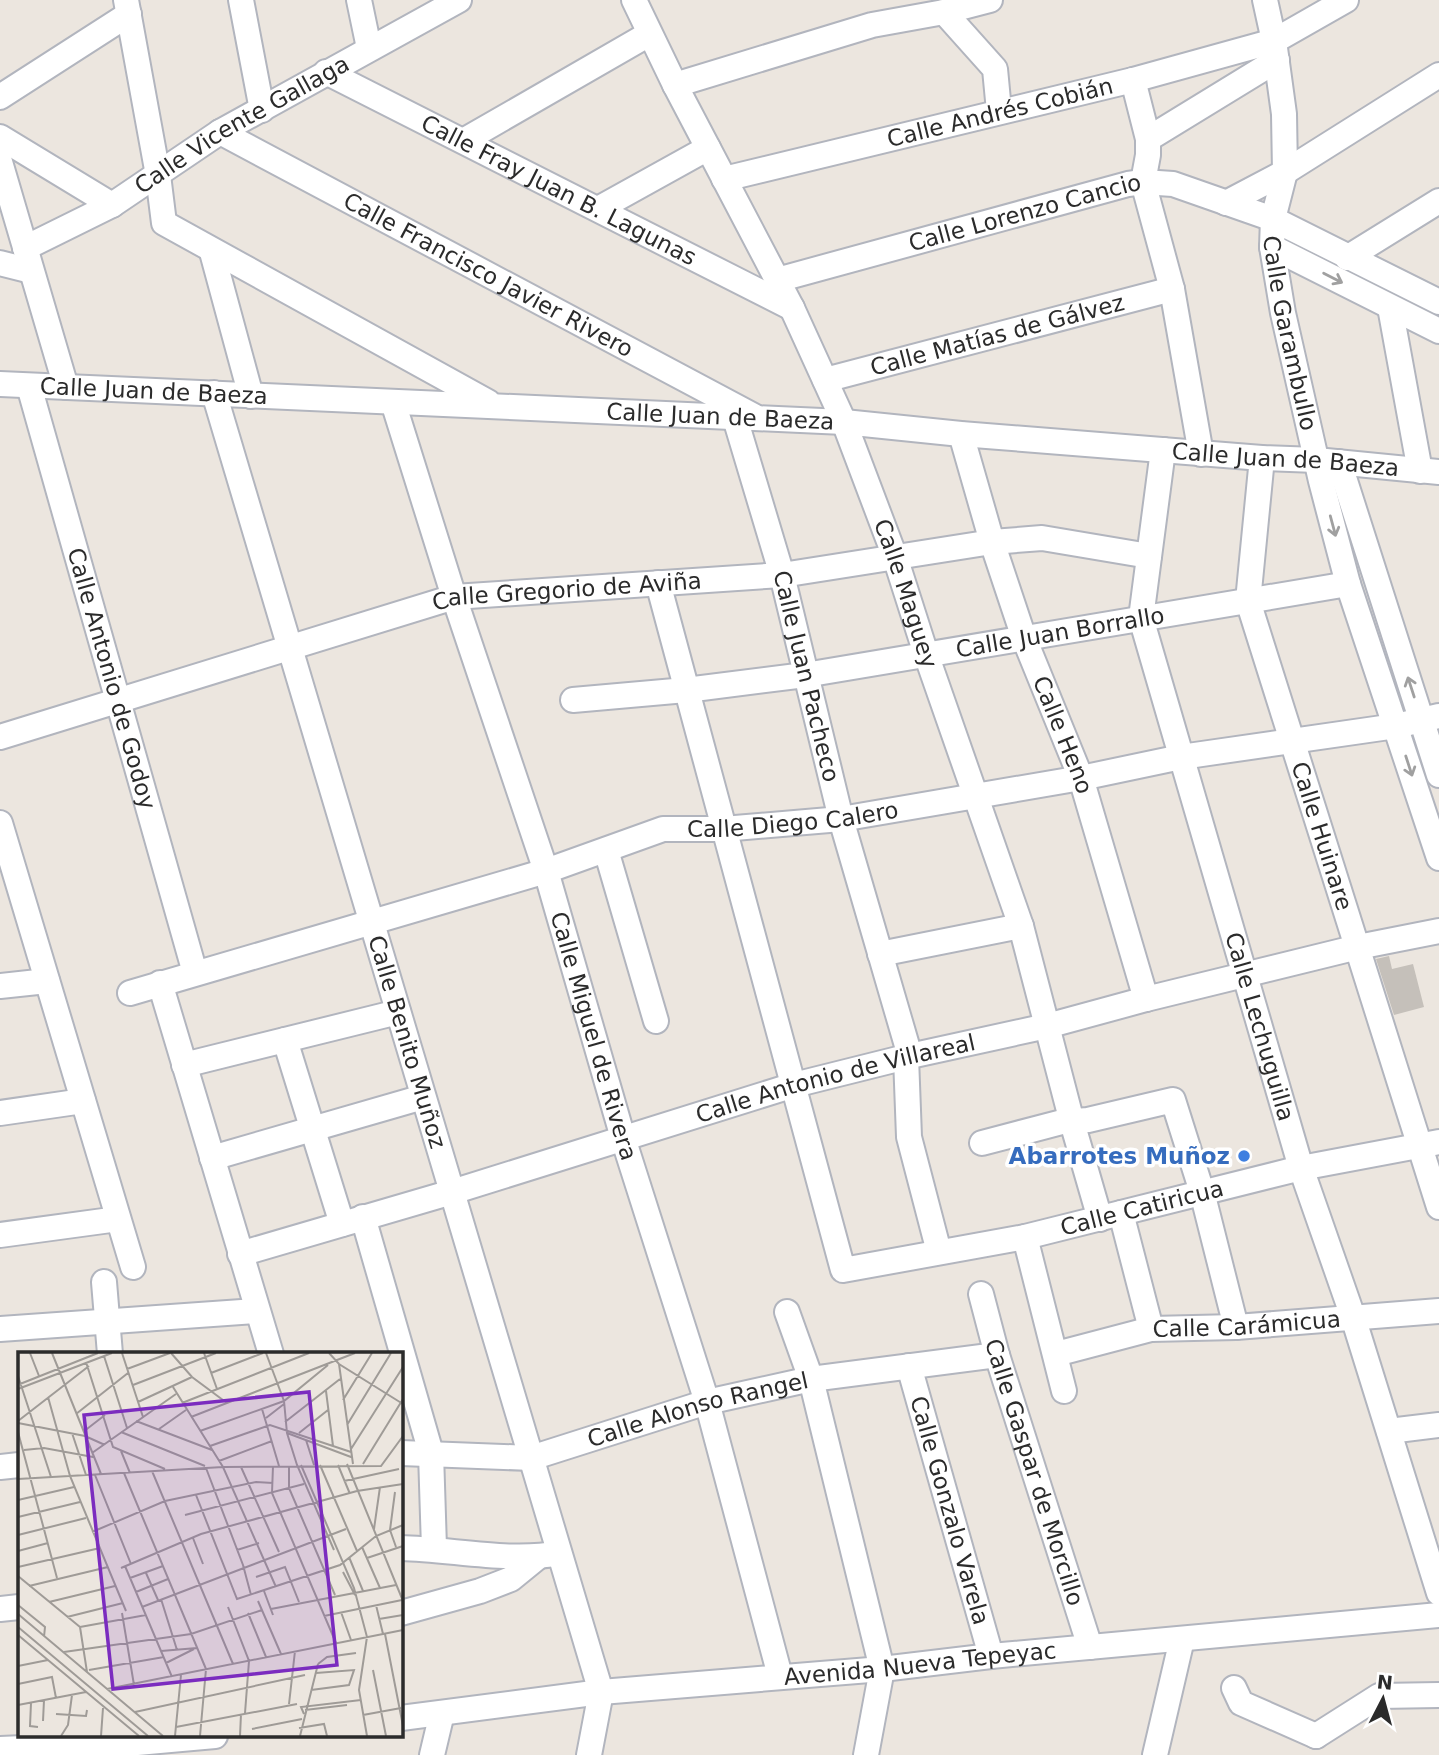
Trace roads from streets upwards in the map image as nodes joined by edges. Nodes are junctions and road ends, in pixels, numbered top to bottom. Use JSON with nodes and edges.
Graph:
{"nodes":[{"id":1,"x":241,"y":0,"type":"edge"},
{"id":2,"x":359,"y":0,"type":"edge"},
{"id":3,"x":459,"y":0,"type":"edge"},
{"id":4,"x":634,"y":0,"type":"edge"},
{"id":5,"x":990,"y":0,"type":"edge"},
{"id":6,"x":1265,"y":0,"type":"edge"},
{"id":7,"x":1346,"y":0,"type":"edge"},
{"id":8,"x":127,"y":7,"type":"edge"},
{"id":9,"x":909,"y":9,"type":"edge"},
{"id":10,"x":944,"y":12,"type":"junction"},
{"id":11,"x":649,"y":34,"type":"junction"},
{"id":12,"x":369,"y":48,"type":"junction"},
{"id":13,"x":1275,"y":51,"type":"junction"},
{"id":14,"x":326,"y":72,"type":"junction"},
{"id":15,"x":1439,"y":75,"type":"edge"},
{"id":16,"x":1133,"y":80,"type":"junction"},
{"id":17,"x":675,"y":85,"type":"junction"},
{"id":18,"x":0,"y":97,"type":"edge"},
{"id":19,"x":262,"y":110,"type":"junction"},
{"id":20,"x":999,"y":111,"type":"junction"},
{"id":21,"x":220,"y":132,"type":"junction"},
{"id":22,"x":0,"y":138,"type":"edge"},
{"id":23,"x":1147,"y":139,"type":"junction"},
{"id":24,"x":465,"y":141,"type":"junction"},
{"id":25,"x":708,"y":148,"type":"junction"},
{"id":26,"x":0,"y":162,"type":"edge"},
{"id":27,"x":1284,"y":172,"type":"junction"},
{"id":28,"x":159,"y":176,"type":"junction"},
{"id":29,"x":724,"y":179,"type":"junction"},
{"id":30,"x":1143,"y":182,"type":"junction"},
{"id":31,"x":1439,"y":201,"type":"edge"},
{"id":32,"x":1226,"y":203,"type":"junction"},
{"id":33,"x":112,"y":205,"type":"junction"},
{"id":34,"x":598,"y":209,"type":"junction"},
{"id":35,"x":1273,"y":219,"type":"junction"},
{"id":36,"x":1272,"y":247,"type":"junction"},
{"id":37,"x":212,"y":251,"type":"junction"},
{"id":38,"x":1348,"y":258,"type":"junction"},
{"id":39,"x":28,"y":260,"type":"junction"},
{"id":40,"x":0,"y":263,"type":"edge"},
{"id":41,"x":777,"y":279,"type":"junction"},
{"id":42,"x":1172,"y":289,"type":"junction"},
{"id":43,"x":1439,"y":302,"type":"edge"},
{"id":44,"x":1390,"y":307,"type":"junction"},
{"id":45,"x":792,"y":308,"type":"junction"},
{"id":46,"x":1439,"y":331,"type":"edge"},
{"id":47,"x":825,"y":380,"type":"junction"},
{"id":48,"x":0,"y":384,"type":"edge"},
{"id":49,"x":29,"y":386,"type":"junction"},
{"id":50,"x":66,"y":387,"type":"junction"},
{"id":51,"x":214,"y":393,"type":"junction"},
{"id":52,"x":251,"y":396,"type":"junction"},
{"id":53,"x":393,"y":402,"type":"junction"},
{"id":54,"x":495,"y":406,"type":"junction"},
{"id":55,"x":747,"y":418,"type":"junction"},
{"id":56,"x":844,"y":422,"type":"junction"},
{"id":57,"x":961,"y":434,"type":"junction"},
{"id":58,"x":1163,"y":450,"type":"junction"},
{"id":59,"x":1201,"y":454,"type":"junction"},
{"id":60,"x":1262,"y":458,"type":"junction"},
{"id":61,"x":1327,"y":461,"type":"junction"},
{"id":62,"x":1430,"y":472,"type":"edge"},
{"id":63,"x":992,"y":542,"type":"junction"},
{"id":64,"x":1149,"y":556,"type":"junction"},
{"id":65,"x":895,"y":557,"type":"junction"},
{"id":66,"x":782,"y":575,"type":"junction"},
{"id":67,"x":658,"y":583,"type":"junction"},
{"id":68,"x":1348,"y":584,"type":"junction"},
{"id":69,"x":454,"y":597,"type":"junction"},
{"id":70,"x":1248,"y":601,"type":"junction"},
{"id":71,"x":1141,"y":618,"type":"junction"},
{"id":72,"x":1024,"y":638,"type":"junction"},
{"id":73,"x":290,"y":647,"type":"junction"},
{"id":74,"x":926,"y":654,"type":"junction"},
{"id":75,"x":805,"y":675,"type":"junction"},
{"id":76,"x":686,"y":690,"type":"junction"},
{"id":77,"x":116,"y":700,"type":"junction"},
{"id":78,"x":573,"y":700,"type":"dead end"},
{"id":79,"x":1430,"y":718,"type":"edge"},
{"id":80,"x":1396,"y":726,"type":"junction"},
{"id":81,"x":0,"y":737,"type":"edge"},
{"id":82,"x":1292,"y":743,"type":"junction"},
{"id":83,"x":1181,"y":757,"type":"junction"},
{"id":84,"x":1439,"y":775,"type":"edge"},
{"id":85,"x":1082,"y":778,"type":"junction"},
{"id":86,"x":975,"y":795,"type":"junction"},
{"id":87,"x":841,"y":819,"type":"junction"},
{"id":88,"x":0,"y":823,"type":"edge"},
{"id":89,"x":723,"y":829,"type":"junction"},
{"id":90,"x":606,"y":850,"type":"junction"},
{"id":91,"x":5,"y":853,"type":"edge"},
{"id":92,"x":1439,"y":858,"type":"edge"},
{"id":93,"x":546,"y":871,"type":"junction"},
{"id":94,"x":373,"y":922,"type":"junction"},
{"id":95,"x":1021,"y":926,"type":"junction"},
{"id":96,"x":1439,"y":931,"type":"edge"},
{"id":97,"x":1357,"y":947,"type":"junction"},
{"id":98,"x":880,"y":954,"type":"junction"},
{"id":99,"x":195,"y":973,"type":"junction"},
{"id":100,"x":1244,"y":976,"type":"junction"},
{"id":101,"x":47,"y":981,"type":"junction"},
{"id":102,"x":160,"y":983,"type":"junction"},
{"id":103,"x":0,"y":986,"type":"edge"},
{"id":104,"x":130,"y":993,"type":"dead end"},
{"id":105,"x":1146,"y":999,"type":"junction"},
{"id":106,"x":398,"y":1012,"type":"junction"},
{"id":107,"x":656,"y":1021,"type":"dead end"},
{"id":108,"x":1047,"y":1026,"type":"junction"},
{"id":109,"x":285,"y":1040,"type":"junction"},
{"id":110,"x":908,"y":1057,"type":"junction"},
{"id":111,"x":184,"y":1065,"type":"junction"},
{"id":112,"x":794,"y":1085,"type":"junction"},
{"id":113,"x":423,"y":1097,"type":"junction"},
{"id":114,"x":83,"y":1101,"type":"junction"},
{"id":115,"x":0,"y":1113,"type":"edge"},
{"id":116,"x":1072,"y":1122,"type":"junction"},
{"id":117,"x":313,"y":1129,"type":"junction"},
{"id":118,"x":623,"y":1138,"type":"junction"},
{"id":119,"x":982,"y":1143,"type":"dead end"},
{"id":120,"x":1430,"y":1144,"type":"edge"},
{"id":121,"x":212,"y":1158,"type":"junction"},
{"id":122,"x":1301,"y":1168,"type":"junction"},
{"id":123,"x":452,"y":1192,"type":"junction"},
{"id":124,"x":1202,"y":1192,"type":"junction"},
{"id":125,"x":1439,"y":1207,"type":"edge"},
{"id":126,"x":1110,"y":1216,"type":"junction"},
{"id":127,"x":118,"y":1219,"type":"junction"},
{"id":128,"x":353,"y":1220,"type":"junction"},
{"id":129,"x":0,"y":1235,"type":"edge"},
{"id":130,"x":1025,"y":1237,"type":"junction"},
{"id":131,"x":939,"y":1252,"type":"junction"},
{"id":132,"x":240,"y":1254,"type":"junction"},
{"id":133,"x":133,"y":1267,"type":"dead end"},
{"id":134,"x":104,"y":1282,"type":"dead end"},
{"id":135,"x":981,"y":1294,"type":"dead end"},
{"id":136,"x":257,"y":1311,"type":"junction"},
{"id":137,"x":1439,"y":1311,"type":"edge"},
{"id":138,"x":787,"y":1312,"type":"dead end"},
{"id":139,"x":1353,"y":1317,"type":"junction"},
{"id":140,"x":107,"y":1320,"type":"junction"},
{"id":141,"x":1236,"y":1326,"type":"junction"},
{"id":142,"x":0,"y":1329,"type":"edge"},
{"id":143,"x":1151,"y":1329,"type":"junction"},
{"id":144,"x":110,"y":1352,"type":"edge"},
{"id":145,"x":270,"y":1352,"type":"edge"},
{"id":146,"x":397,"y":1352,"type":"edge"},
{"id":147,"x":1056,"y":1353,"type":"junction"},
{"id":148,"x":997,"y":1355,"type":"junction"},
{"id":149,"x":402,"y":1366,"type":"edge"},
{"id":150,"x":909,"y":1366,"type":"junction"},
{"id":151,"x":811,"y":1379,"type":"junction"},
{"id":152,"x":1064,"y":1391,"type":"dead end"},
{"id":153,"x":707,"y":1402,"type":"junction"},
{"id":154,"x":1439,"y":1425,"type":"edge"},
{"id":155,"x":1389,"y":1431,"type":"junction"},
{"id":156,"x":402,"y":1453,"type":"edge"},
{"id":157,"x":431,"y":1453,"type":"junction"},
{"id":158,"x":531,"y":1458,"type":"junction"},
{"id":159,"x":18,"y":1465,"type":"edge"},
{"id":160,"x":0,"y":1467,"type":"edge"},
{"id":161,"x":402,"y":1548,"type":"edge"},
{"id":162,"x":434,"y":1548,"type":"junction"},
{"id":163,"x":471,"y":1552,"type":"junction"},
{"id":164,"x":549,"y":1555,"type":"junction"},
{"id":165,"x":480,"y":1591,"type":"junction"},
{"id":166,"x":1439,"y":1593,"type":"edge"},
{"id":167,"x":18,"y":1608,"type":"edge"},
{"id":168,"x":0,"y":1609,"type":"edge"},
{"id":169,"x":402,"y":1613,"type":"edge"},
{"id":170,"x":1439,"y":1615,"type":"edge"},
{"id":171,"x":1182,"y":1639,"type":"junction"},
{"id":172,"x":1090,"y":1647,"type":"junction"},
{"id":173,"x":991,"y":1656,"type":"junction"},
{"id":174,"x":882,"y":1669,"type":"junction"},
{"id":175,"x":780,"y":1676,"type":"junction"},
{"id":176,"x":1234,"y":1688,"type":"dead end"},
{"id":177,"x":601,"y":1692,"type":"junction"},
{"id":178,"x":1439,"y":1695,"type":"edge"},
{"id":179,"x":442,"y":1713,"type":"junction"},
{"id":180,"x":402,"y":1718,"type":"edge"},
{"id":181,"x":176,"y":1738,"type":"edge"},
{"id":182,"x":136,"y":1740,"type":"edge"},
{"id":183,"x":1312,"y":1746,"type":"edge"},
{"id":184,"x":0,"y":1749,"type":"edge"},
{"id":185,"x":432,"y":1755,"type":"edge"},
{"id":186,"x":589,"y":1755,"type":"edge"},
{"id":187,"x":866,"y":1755,"type":"edge"},
{"id":188,"x":1155,"y":1755,"type":"edge"}],
"edges":[{"from":1,"to":19,"type":"street"},
{"from":2,"to":12,"type":"street"},
{"from":3,"to":12,"type":"street","name":"Calle Vicente Gallaga"},
{"from":4,"to":11,"type":"street","name":"Calle Maguey"},
{"from":5,"to":10,"type":"street"},
{"from":6,"to":13,"type":"street","name":"Calle Garambullo"},
{"from":7,"to":13,"type":"street"},
{"from":8,"to":18,"type":"street"},
{"from":8,"to":28,"type":"street"},
{"from":9,"to":10,"type":"street"},
{"from":9,"to":17,"type":"street"},
{"from":10,"to":20,"type":"street"},
{"from":11,"to":17,"type":"street","name":"Calle Maguey"},
{"from":11,"to":24,"type":"street"},
{"from":12,"to":14,"type":"street","name":"Calle Vicente Gallaga"},
{"from":13,"to":16,"type":"street","name":"Calle Andrés Cobián"},
{"from":13,"to":23,"type":"street"},
{"from":13,"to":27,"type":"street","name":"Calle Garambullo"},
{"from":14,"to":19,"type":"street","name":"Calle Vicente Gallaga"},
{"from":14,"to":24,"type":"street","name":"Calle Fray Juan B. Lagunas"},
{"from":15,"to":27,"type":"street"},
{"from":16,"to":20,"type":"street","name":"Calle Andrés Cobián"},
{"from":16,"to":23,"type":"street"},
{"from":17,"to":25,"type":"street","name":"Calle Maguey"},
{"from":19,"to":21,"type":"street","name":"Calle Vicente Gallaga"},
{"from":20,"to":29,"type":"street","name":"Calle Andrés Cobián"},
{"from":21,"to":28,"type":"street","name":"Calle Vicente Gallaga"},
{"from":21,"to":55,"type":"street","name":"Calle Francisco Javier Rivero"},
{"from":22,"to":33,"type":"street"},
{"from":23,"to":30,"type":"street"},
{"from":24,"to":34,"type":"street","name":"Calle Fray Juan B. Lagunas"},
{"from":25,"to":29,"type":"street","name":"Calle Maguey"},
{"from":25,"to":34,"type":"street"},
{"from":26,"to":39,"type":"street"},
{"from":27,"to":32,"type":"street"},
{"from":27,"to":35,"type":"street","name":"Calle Garambullo"},
{"from":28,"to":33,"type":"street","name":"Calle Vicente Gallaga"},
{"from":28,"to":37,"type":"street"},
{"from":29,"to":41,"type":"street","name":"Calle Maguey"},
{"from":30,"to":32,"type":"street","name":"Calle Lorenzo Cancio"},
{"from":30,"to":41,"type":"street","name":"Calle Lorenzo Cancio"},
{"from":30,"to":42,"type":"street"},
{"from":31,"to":38,"type":"street"},
{"from":32,"to":35,"type":"street","name":"Calle Lorenzo Cancio"},
{"from":33,"to":39,"type":"street","name":"Calle Vicente Gallaga"},
{"from":34,"to":45,"type":"street","name":"Calle Fray Juan B. Lagunas"},
{"from":35,"to":36,"type":"street","name":"Calle Garambullo"},
{"from":35,"to":38,"type":"street","name":"Calle Lorenzo Cancio"},
{"from":36,"to":44,"type":"street","one_way":true},
{"from":36,"to":61,"type":"street","name":"Calle Garambullo"},
{"from":37,"to":52,"type":"street"},
{"from":37,"to":54,"type":"street"},
{"from":38,"to":43,"type":"street","name":"Calle Lorenzo Cancio"},
{"from":39,"to":40,"type":"street"},
{"from":39,"to":50,"type":"street"},
{"from":41,"to":45,"type":"street","name":"Calle Maguey"},
{"from":42,"to":47,"type":"street","name":"Calle Matías de Gálvez"},
{"from":42,"to":59,"type":"street"},
{"from":44,"to":46,"type":"street"},
{"from":44,"to":62,"type":"street"},
{"from":45,"to":47,"type":"street","name":"Calle Maguey"},
{"from":47,"to":56,"type":"street","name":"Calle Maguey"},
{"from":48,"to":49,"type":"street","name":"Calle Juan de Baeza"},
{"from":49,"to":50,"type":"street","name":"Calle Juan de Baeza"},
{"from":49,"to":77,"type":"street","name":"Calle Antonio de Godoy"},
{"from":50,"to":51,"type":"street","name":"Calle Juan de Baeza"},
{"from":51,"to":52,"type":"street","name":"Calle Juan de Baeza"},
{"from":51,"to":73,"type":"street","name":"Calle Benito Muñoz"},
{"from":52,"to":53,"type":"street","name":"Calle Juan de Baeza"},
{"from":53,"to":54,"type":"street","name":"Calle Juan de Baeza"},
{"from":53,"to":69,"type":"street","name":"Calle Miguel de Rivera"},
{"from":54,"to":55,"type":"street","name":"Calle Juan de Baeza"},
{"from":55,"to":56,"type":"street","name":"Calle Juan de Baeza"},
{"from":55,"to":66,"type":"street","name":"Calle Juan Pacheco"},
{"from":56,"to":57,"type":"street","name":"Calle Juan de Baeza"},
{"from":56,"to":65,"type":"street","name":"Calle Maguey"},
{"from":57,"to":58,"type":"street","name":"Calle Juan de Baeza"},
{"from":57,"to":63,"type":"street","name":"Calle Heno"},
{"from":58,"to":59,"type":"street","name":"Calle Juan de Baeza"},
{"from":58,"to":64,"type":"street","name":"Calle Lechuguilla"},
{"from":59,"to":60,"type":"street","name":"Calle Juan de Baeza"},
{"from":60,"to":61,"type":"street","name":"Calle Juan de Baeza"},
{"from":60,"to":70,"type":"street","name":"Calle Huinare"},
{"from":61,"to":62,"type":"street","name":"Calle Juan de Baeza"},
{"from":61,"to":68,"type":"street","name":"Calle Garambullo","one_way":true},
{"from":79,"to":61,"type":"street","name":"Calle Garambullo","one_way":true},
{"from":63,"to":64,"type":"street","name":"Calle Gregorio de Aviña"},
{"from":63,"to":65,"type":"street","name":"Calle Gregorio de Aviña"},
{"from":63,"to":72,"type":"street","name":"Calle Heno"},
{"from":64,"to":71,"type":"street","name":"Calle Lechuguilla"},
{"from":65,"to":66,"type":"street","name":"Calle Gregorio de Aviña"},
{"from":65,"to":74,"type":"street","name":"Calle Maguey"},
{"from":66,"to":67,"type":"street","name":"Calle Gregorio de Aviña"},
{"from":66,"to":75,"type":"street","name":"Calle Juan Pacheco"},
{"from":67,"to":69,"type":"street","name":"Calle Gregorio de Aviña"},
{"from":67,"to":76,"type":"street"},
{"from":68,"to":70,"type":"street","name":"Calle Juan Borrallo"},
{"from":68,"to":80,"type":"street","name":"Calle Garambullo"},
{"from":69,"to":73,"type":"street","name":"Calle Gregorio de Aviña"},
{"from":69,"to":93,"type":"street","name":"Calle Miguel de Rivera"},
{"from":70,"to":71,"type":"street","name":"Calle Juan Borrallo"},
{"from":70,"to":82,"type":"street","name":"Calle Huinare"},
{"from":71,"to":72,"type":"street","name":"Calle Juan Borrallo"},
{"from":71,"to":83,"type":"street","name":"Calle Lechuguilla"},
{"from":72,"to":74,"type":"street","name":"Calle Juan Borrallo"},
{"from":72,"to":85,"type":"street","name":"Calle Heno"},
{"from":73,"to":77,"type":"street","name":"Calle Gregorio de Aviña"},
{"from":73,"to":94,"type":"street","name":"Calle Benito Muñoz"},
{"from":74,"to":75,"type":"street","name":"Calle Juan Borrallo"},
{"from":74,"to":86,"type":"street","name":"Calle Maguey"},
{"from":75,"to":76,"type":"street","name":"Calle Juan Borrallo"},
{"from":75,"to":87,"type":"street","name":"Calle Juan Pacheco"},
{"from":76,"to":78,"type":"street","name":"Calle Juan Borrallo"},
{"from":76,"to":89,"type":"street"},
{"from":77,"to":81,"type":"street","name":"Calle Gregorio de Aviña"},
{"from":77,"to":99,"type":"street","name":"Calle Antonio de Godoy"},
{"from":79,"to":80,"type":"street","name":"Calle Diego Calero"},
{"from":79,"to":84,"type":"street","name":"Calle Garambullo"},
{"from":80,"to":82,"type":"street","name":"Calle Diego Calero"},
{"from":80,"to":92,"type":"street","name":"Calle Garambullo","one_way":true},
{"from":82,"to":83,"type":"street","name":"Calle Diego Calero"},
{"from":82,"to":97,"type":"street","name":"Calle Huinare"},
{"from":83,"to":85,"type":"street","name":"Calle Diego Calero"},
{"from":83,"to":100,"type":"street","name":"Calle Lechuguilla"},
{"from":85,"to":86,"type":"street","name":"Calle Diego Calero"},
{"from":85,"to":105,"type":"street","name":"Calle Heno"},
{"from":86,"to":87,"type":"street","name":"Calle Diego Calero"},
{"from":86,"to":95,"type":"street","name":"Calle Maguey"},
{"from":87,"to":89,"type":"street","name":"Calle Diego Calero"},
{"from":87,"to":98,"type":"street","name":"Calle Juan Pacheco"},
{"from":88,"to":91,"type":"street"},
{"from":89,"to":90,"type":"street","name":"Calle Diego Calero"},
{"from":89,"to":112,"type":"street"},
{"from":90,"to":93,"type":"street","name":"Calle Diego Calero"},
{"from":90,"to":107,"type":"street"},
{"from":91,"to":101,"type":"street"},
{"from":93,"to":94,"type":"street","name":"Calle Diego Calero"},
{"from":93,"to":118,"type":"street","name":"Calle Miguel de Rivera"},
{"from":94,"to":99,"type":"street","name":"Calle Diego Calero"},
{"from":94,"to":106,"type":"street","name":"Calle Benito Muñoz"},
{"from":95,"to":98,"type":"street"},
{"from":95,"to":108,"type":"street","name":"Calle Maguey"},
{"from":96,"to":97,"type":"street","name":"Calle Antonio de Villareal"},
{"from":97,"to":100,"type":"street","name":"Calle Antonio de Villareal"},
{"from":97,"to":120,"type":"street","name":"Calle Huinare"},
{"from":98,"to":110,"type":"street","name":"Calle Juan Pacheco"},
{"from":99,"to":102,"type":"street","name":"Calle Diego Calero"},
{"from":100,"to":105,"type":"street","name":"Calle Antonio de Villareal"},
{"from":100,"to":122,"type":"street","name":"Calle Lechuguilla"},
{"from":101,"to":103,"type":"street"},
{"from":101,"to":114,"type":"street"},
{"from":102,"to":104,"type":"street","name":"Calle Diego Calero"},
{"from":102,"to":111,"type":"street"},
{"from":105,"to":108,"type":"street","name":"Calle Antonio de Villareal"},
{"from":106,"to":109,"type":"street"},
{"from":106,"to":113,"type":"street","name":"Calle Benito Muñoz"},
{"from":108,"to":110,"type":"street","name":"Calle Antonio de Villareal"},
{"from":108,"to":116,"type":"street","name":"Calle Maguey"},
{"from":109,"to":111,"type":"street"},
{"from":109,"to":117,"type":"street"},
{"from":110,"to":112,"type":"street","name":"Calle Antonio de Villareal"},
{"from":110,"to":131,"type":"street","name":"Calle Juan Pacheco"},
{"from":111,"to":121,"type":"street"},
{"from":112,"to":118,"type":"street","name":"Calle Antonio de Villareal"},
{"from":112,"to":131,"type":"street","name":"Calle Catiricua"},
{"from":113,"to":117,"type":"street"},
{"from":113,"to":123,"type":"street","name":"Calle Benito Muñoz"},
{"from":114,"to":115,"type":"street"},
{"from":114,"to":127,"type":"street"},
{"from":116,"to":119,"type":"street"},
{"from":116,"to":124,"type":"street"},
{"from":116,"to":126,"type":"street","name":"Calle Maguey"},
{"from":117,"to":121,"type":"street"},
{"from":117,"to":128,"type":"street"},
{"from":118,"to":123,"type":"street","name":"Calle Antonio de Villareal"},
{"from":118,"to":153,"type":"street","name":"Calle Miguel de Rivera"},
{"from":120,"to":122,"type":"street","name":"Calle Catiricua"},
{"from":120,"to":125,"type":"street","name":"Calle Huinare"},
{"from":121,"to":132,"type":"street"},
{"from":122,"to":124,"type":"street","name":"Calle Catiricua"},
{"from":122,"to":139,"type":"street","name":"Calle Lechuguilla"},
{"from":123,"to":128,"type":"street","name":"Calle Antonio de Villareal"},
{"from":123,"to":158,"type":"street","name":"Calle Benito Muñoz"},
{"from":124,"to":126,"type":"street","name":"Calle Catiricua"},
{"from":124,"to":141,"type":"street"},
{"from":126,"to":130,"type":"street","name":"Calle Catiricua"},
{"from":126,"to":143,"type":"street","name":"Calle Maguey"},
{"from":127,"to":129,"type":"street"},
{"from":127,"to":133,"type":"street"},
{"from":128,"to":132,"type":"street","name":"Calle Antonio de Villareal"},
{"from":128,"to":146,"type":"street"},
{"from":130,"to":131,"type":"street","name":"Calle Catiricua"},
{"from":130,"to":147,"type":"street"},
{"from":132,"to":136,"type":"street"},
{"from":134,"to":140,"type":"street"},
{"from":135,"to":148,"type":"street","name":"Calle Gaspar de Morcillo"},
{"from":136,"to":140,"type":"street"},
{"from":136,"to":145,"type":"street"},
{"from":137,"to":139,"type":"street","name":"Calle Carámicua"},
{"from":138,"to":151,"type":"street"},
{"from":139,"to":141,"type":"street","name":"Calle Carámicua"},
{"from":139,"to":155,"type":"street","name":"Calle Lechuguilla"},
{"from":140,"to":142,"type":"street"},
{"from":140,"to":144,"type":"street"},
{"from":141,"to":143,"type":"street","name":"Calle Carámicua"},
{"from":143,"to":147,"type":"street","name":"Calle Carámicua"},
{"from":147,"to":152,"type":"street"},
{"from":148,"to":150,"type":"street","name":"Calle Alonso Rangel"},
{"from":148,"to":172,"type":"street","name":"Calle Gaspar de Morcillo"},
{"from":149,"to":157,"type":"street"},
{"from":150,"to":151,"type":"street","name":"Calle Alonso Rangel"},
{"from":150,"to":173,"type":"street","name":"Calle Gonzalo Varela"},
{"from":151,"to":153,"type":"street","name":"Calle Alonso Rangel"},
{"from":151,"to":174,"type":"street"},
{"from":153,"to":158,"type":"street","name":"Calle Alonso Rangel"},
{"from":153,"to":175,"type":"street","name":"Calle Miguel de Rivera"},
{"from":154,"to":155,"type":"street"},
{"from":155,"to":166,"type":"street","name":"Calle Lechuguilla"},
{"from":156,"to":157,"type":"street","name":"Calle Alonso Rangel"},
{"from":157,"to":158,"type":"street","name":"Calle Alonso Rangel"},
{"from":157,"to":162,"type":"street"},
{"from":158,"to":164,"type":"street","name":"Calle Benito Muñoz"},
{"from":159,"to":160,"type":"street"},
{"from":161,"to":162,"type":"street"},
{"from":162,"to":163,"type":"street"},
{"from":163,"to":164,"type":"street"},
{"from":163,"to":165,"type":"street"},
{"from":164,"to":165,"type":"street"},
{"from":164,"to":177,"type":"street","name":"Calle Benito Muñoz"},
{"from":165,"to":169,"type":"street"},
{"from":167,"to":168,"type":"street"},
{"from":170,"to":171,"type":"street","name":"Avenida Nueva Tepeyac"},
{"from":171,"to":172,"type":"street","name":"Avenida Nueva Tepeyac"},
{"from":171,"to":188,"type":"street"},
{"from":172,"to":173,"type":"street","name":"Avenida Nueva Tepeyac"},
{"from":173,"to":174,"type":"street","name":"Avenida Nueva Tepeyac"},
{"from":174,"to":175,"type":"street","name":"Avenida Nueva Tepeyac"},
{"from":174,"to":187,"type":"street"},
{"from":175,"to":177,"type":"street","name":"Avenida Nueva Tepeyac"},
{"from":176,"to":183,"type":"street"},
{"from":177,"to":179,"type":"street","name":"Avenida Nueva Tepeyac"},
{"from":177,"to":186,"type":"street"},
{"from":178,"to":183,"type":"street"},
{"from":179,"to":180,"type":"street","name":"Avenida Nueva Tepeyac"},
{"from":179,"to":185,"type":"street"},
{"from":181,"to":182,"type":"street"},
{"from":182,"to":184,"type":"street"}]}
